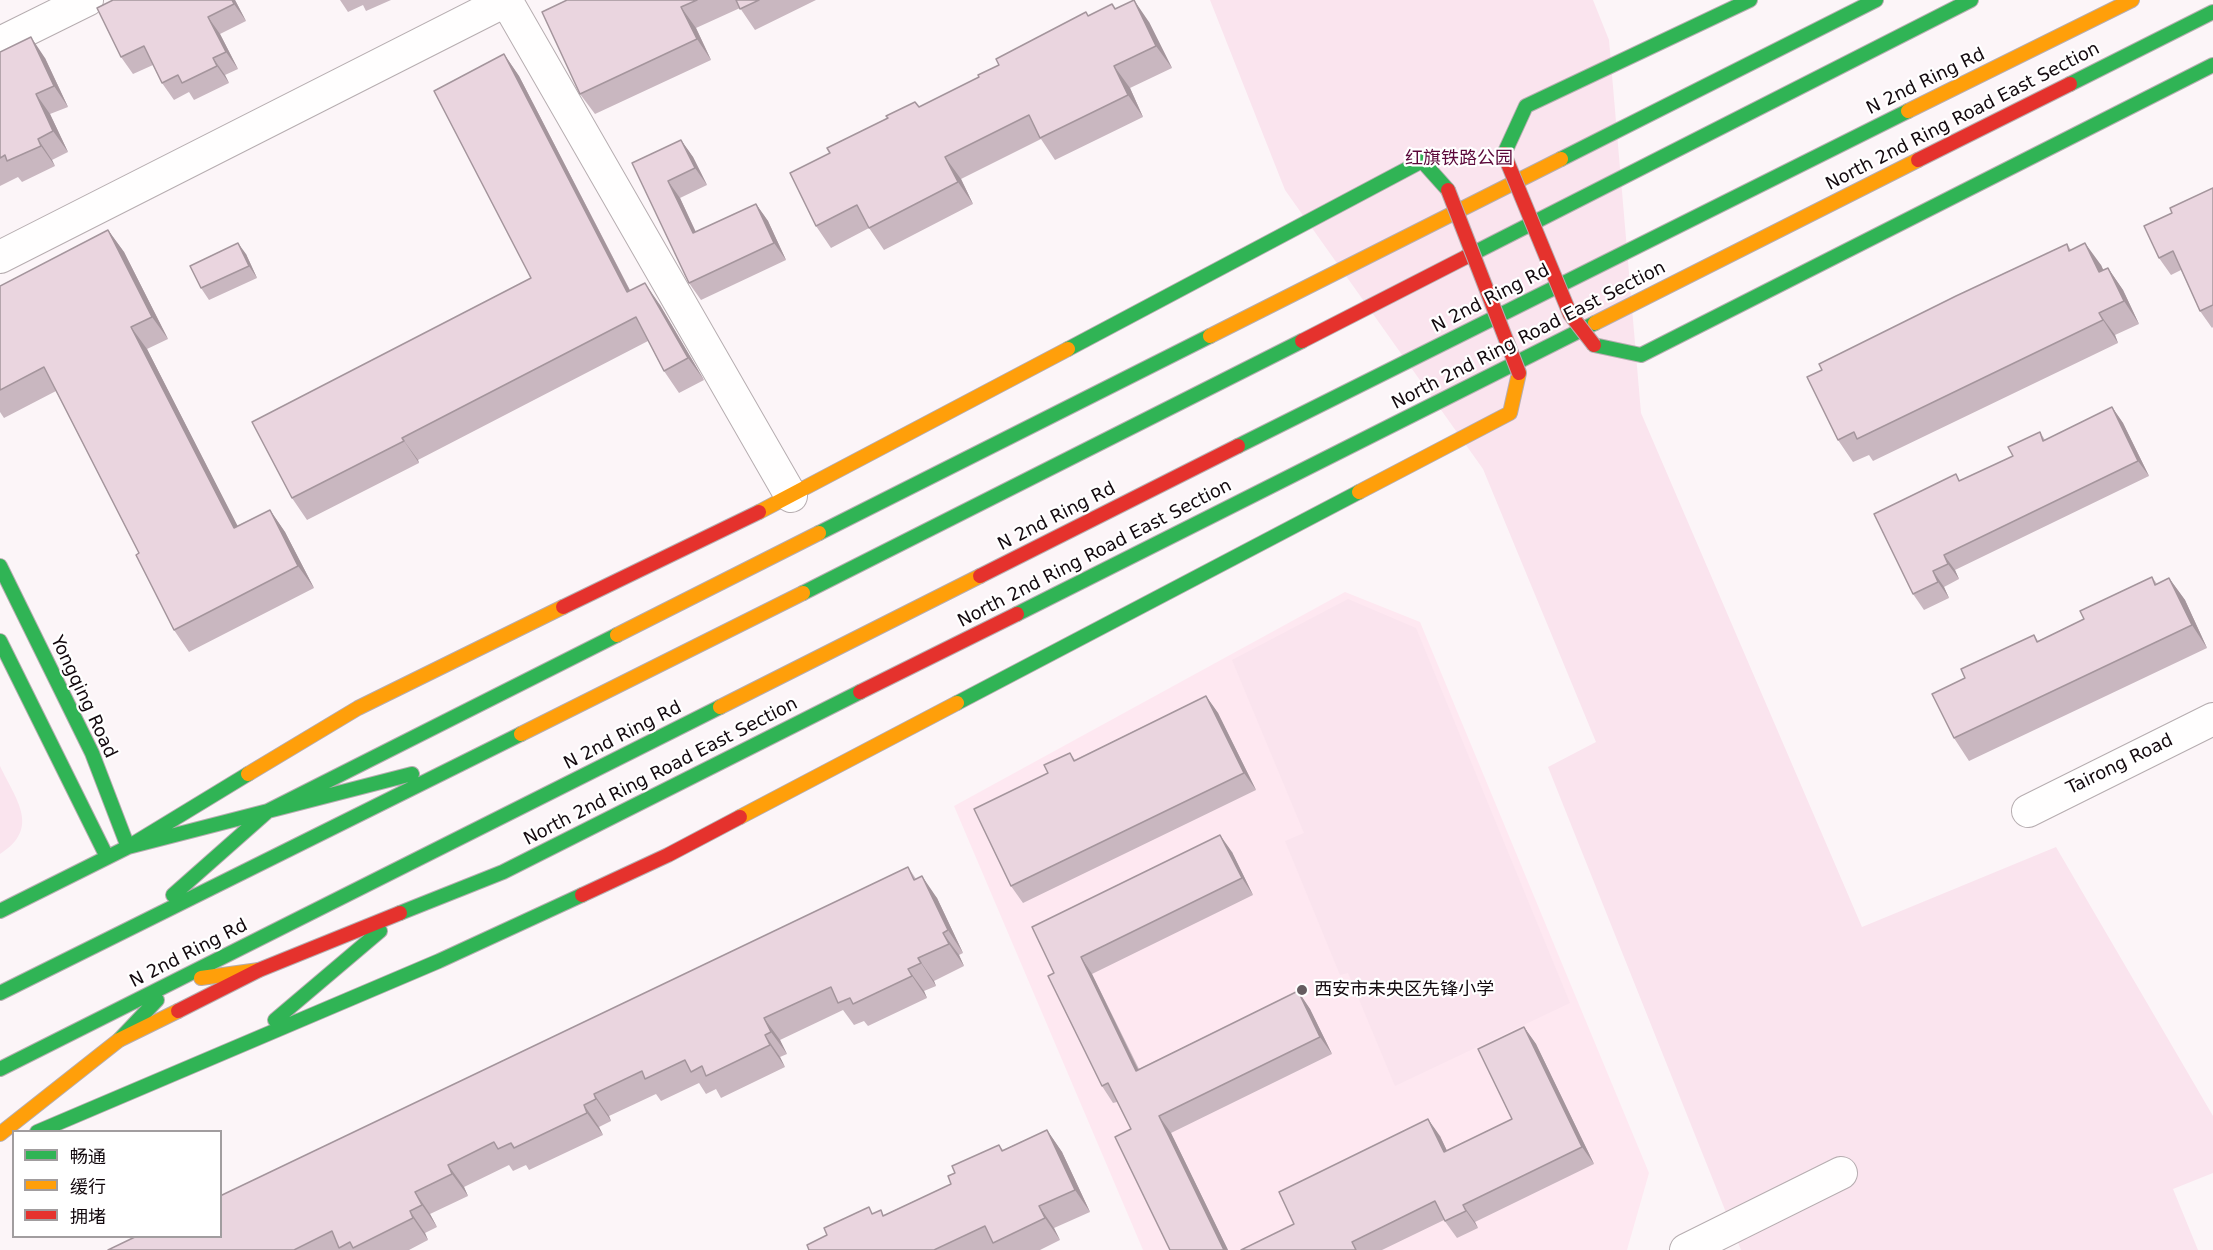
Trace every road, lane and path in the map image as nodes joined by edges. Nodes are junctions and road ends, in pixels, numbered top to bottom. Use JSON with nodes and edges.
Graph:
{"nodes":[{"id":1,"x":506,"y":0,"type":"edge"},
{"id":2,"x":1750,"y":0,"type":"edge"},
{"id":3,"x":1876,"y":0,"type":"edge"},
{"id":4,"x":1971,"y":0,"type":"edge"},
{"id":5,"x":2132,"y":0,"type":"edge"},
{"id":6,"x":77,"y":2,"type":"edge"},
{"id":7,"x":2213,"y":12,"type":"edge"},
{"id":8,"x":0,"y":43,"type":"edge"},
{"id":9,"x":2213,"y":65,"type":"edge"},
{"id":10,"x":0,"y":257,"type":"edge"},
{"id":11,"x":791,"y":496,"type":"junction"},
{"id":12,"x":0,"y":566,"type":"edge"},
{"id":13,"x":0,"y":641,"type":"edge"},
{"id":14,"x":2213,"y":719,"type":"edge"},
{"id":15,"x":472,"y":759,"type":"junction"},
{"id":16,"x":268,"y":811,"type":"junction"},
{"id":17,"x":2028,"y":811,"type":"dead end"},
{"id":18,"x":128,"y":847,"type":"junction"},
{"id":19,"x":107,"y":856,"type":"junction"},
{"id":20,"x":0,"y":910,"type":"edge"},
{"id":21,"x":401,"y":913,"type":"junction"},
{"id":22,"x":139,"y":924,"type":"junction"},
{"id":23,"x":439,"y":962,"type":"junction"},
{"id":24,"x":394,"y":964,"type":"dead end"},
{"id":25,"x":360,"y":965,"type":"dead end"},
{"id":26,"x":338,"y":966,"type":"junction"},
{"id":27,"x":259,"y":970,"type":"junction"},
{"id":28,"x":174,"y":982,"type":"junction"},
{"id":29,"x":0,"y":993,"type":"edge"},
{"id":30,"x":119,"y":1040,"type":"junction"},
{"id":31,"x":251,"y":1040,"type":"junction"},
{"id":32,"x":0,"y":1069,"type":"edge"},
{"id":33,"x":39,"y":1130,"type":"edge"},
{"id":34,"x":0,"y":1134,"type":"edge"},
{"id":35,"x":1841,"y":1173,"type":"dead end"},
{"id":36,"x":1686,"y":1250,"type":"edge"}],
"edges":[{"from":1,"to":10,"type":"street"},
{"from":1,"to":11,"type":"street"},
{"from":2,"to":9,"type":"main road","bridge":true},
{"from":3,"to":16,"type":"main road"},
{"from":4,"to":15,"type":"main road"},
{"from":5,"to":28,"type":"main road","name":"N 2nd Ring Rd"},
{"from":6,"to":8,"type":"street"},
{"from":7,"to":21,"type":"main road","name":"North 2nd Ring Road East Section"},
{"from":11,"to":18,"type":"main road"},
{"from":11,"to":23,"type":"main road","bridge":true},
{"from":12,"to":18,"type":"main road","name":"Yongqing Road"},
{"from":13,"to":19,"type":"main road"},
{"from":14,"to":17,"type":"street","name":"Tairong Road"},
{"from":15,"to":16,"type":"main road"},
{"from":15,"to":22,"type":"main road"},
{"from":16,"to":18,"type":"main road"},
{"from":16,"to":22,"type":"main road"},
{"from":18,"to":19,"type":"main road"},
{"from":19,"to":20,"type":"main road"},
{"from":21,"to":26,"type":"main road"},
{"from":21,"to":27,"type":"main road","name":"North 2nd Ring Road East Section"},
{"from":22,"to":29,"type":"main road"},
{"from":23,"to":24,"type":"main road"},
{"from":23,"to":31,"type":"main road"},
{"from":25,"to":26,"type":"main road"},
{"from":26,"to":27,"type":"main road"},
{"from":26,"to":31,"type":"main road"},
{"from":27,"to":28,"type":"main road"},
{"from":27,"to":30,"type":"main road","name":"North 2nd Ring Road East Section"},
{"from":28,"to":30,"type":"main road"},
{"from":28,"to":32,"type":"main road","name":"N 2nd Ring Rd"},
{"from":30,"to":34,"type":"main road","name":"North 2nd Ring Road East Section"},
{"from":31,"to":33,"type":"main road"},
{"from":35,"to":36,"type":"street"}]}
